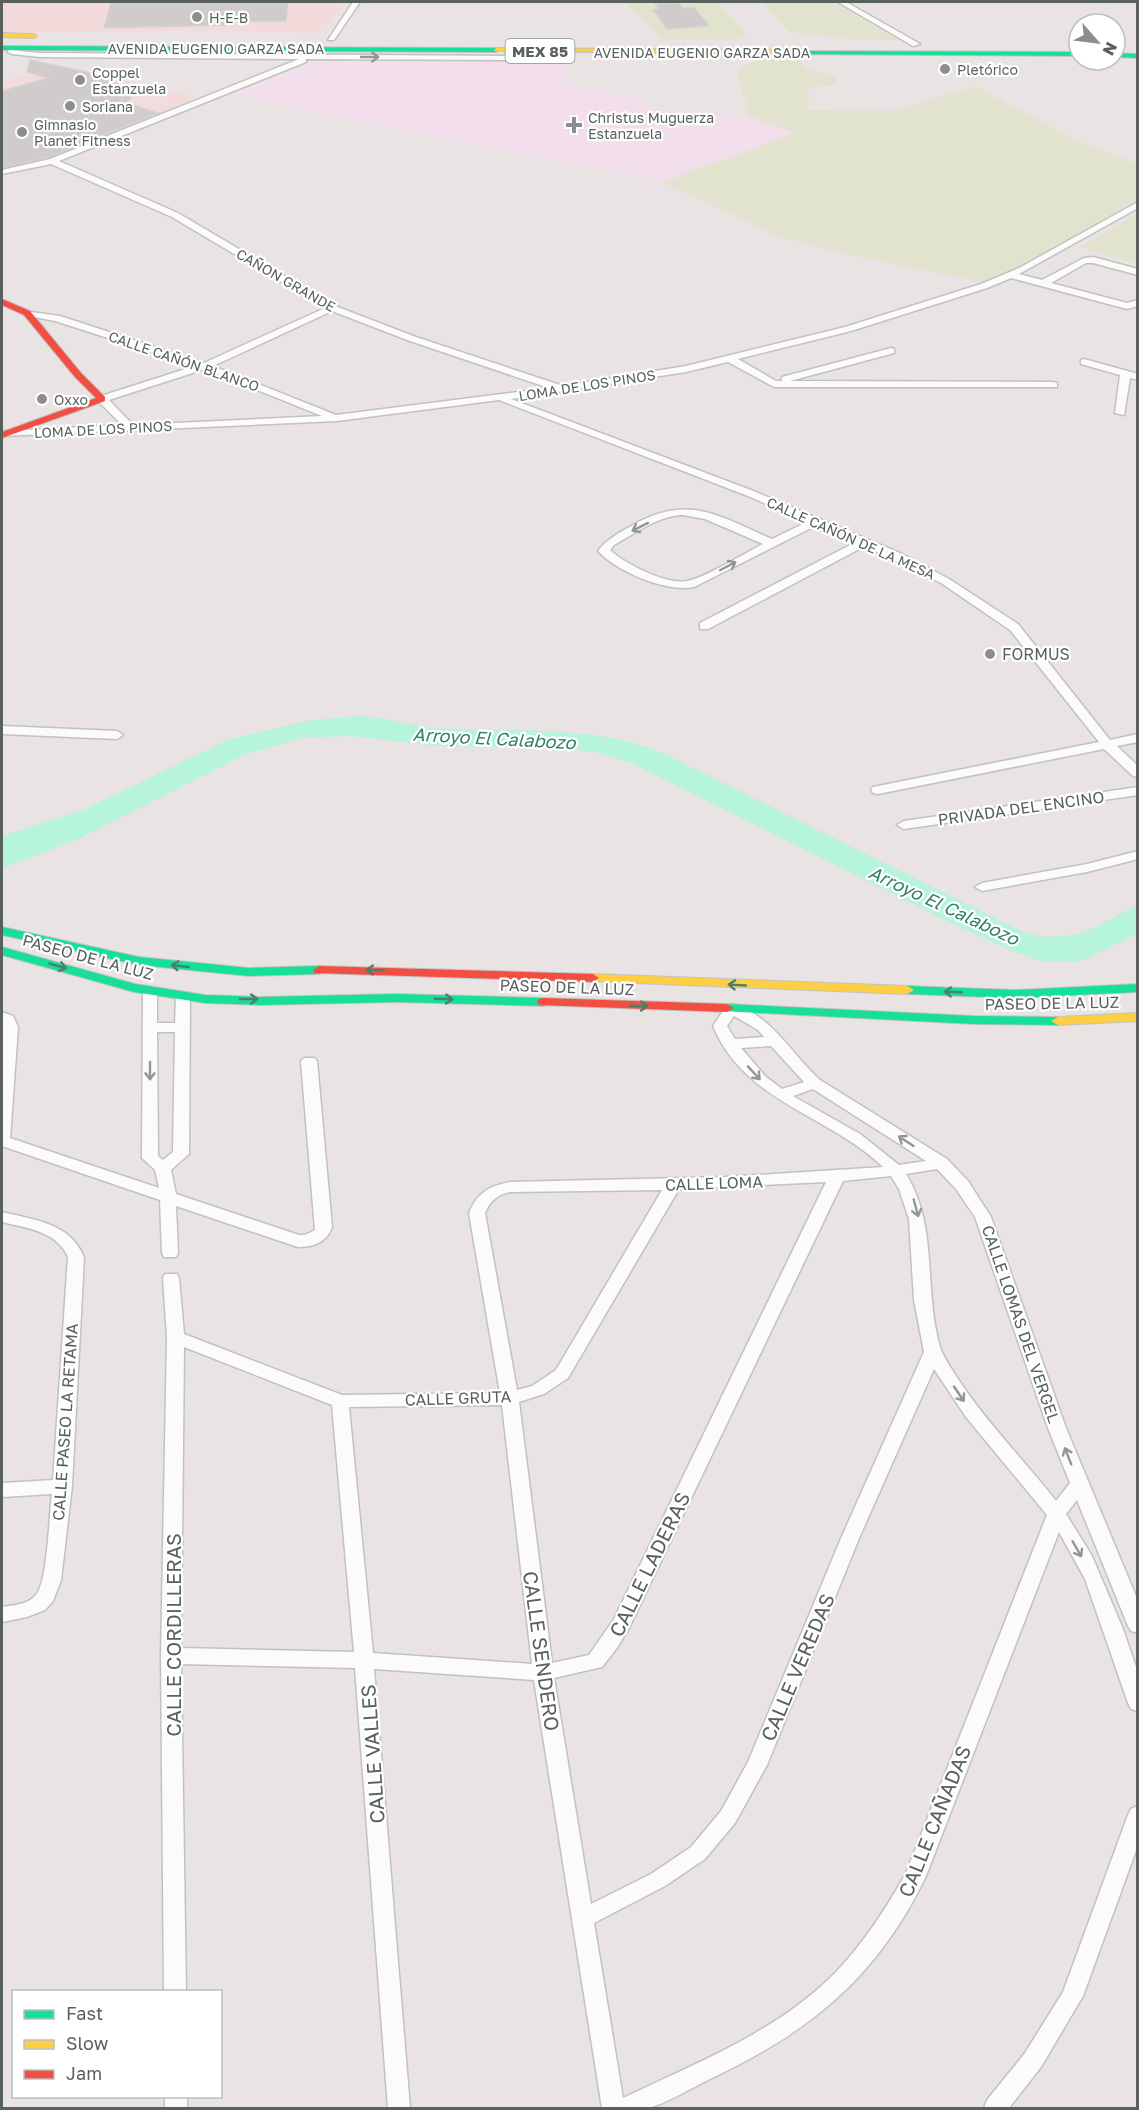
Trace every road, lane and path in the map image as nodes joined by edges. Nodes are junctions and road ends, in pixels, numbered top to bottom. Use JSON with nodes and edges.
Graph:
{"nodes":[{"id":1,"x":356,"y":2,"type":"edge"},
{"id":2,"x":842,"y":2,"type":"edge"},
{"id":3,"x":2,"y":38,"type":"edge"},
{"id":4,"x":331,"y":38,"type":"junction"},
{"id":5,"x":389,"y":41,"type":"junction"},
{"id":6,"x":916,"y":44,"type":"junction"},
{"id":7,"x":1067,"y":46,"type":"edge"},
{"id":8,"x":364,"y":49,"type":"junction"},
{"id":9,"x":5,"y":51,"type":"edge"},
{"id":10,"x":212,"y":51,"type":"junction"},
{"id":11,"x":561,"y":51,"type":"junction"},
{"id":12,"x":314,"y":54,"type":"junction"},
{"id":13,"x":1067,"y":56,"type":"edge"},
{"id":14,"x":287,"y":57,"type":"junction"},
{"id":15,"x":52,"y":161,"type":"junction"},
{"id":16,"x":2,"y":172,"type":"edge"},
{"id":17,"x":1137,"y":204,"type":"edge"},
{"id":18,"x":1137,"y":272,"type":"edge"},
{"id":19,"x":1011,"y":275,"type":"junction"},
{"id":20,"x":1042,"y":284,"type":"junction"},
{"id":21,"x":2,"y":303,"type":"edge"},
{"id":22,"x":1137,"y":303,"type":"edge"},
{"id":23,"x":332,"y":308,"type":"junction"},
{"id":24,"x":27,"y":313,"type":"junction"},
{"id":25,"x":891,"y":351,"type":"dead end"},
{"id":26,"x":731,"y":359,"type":"junction"},
{"id":27,"x":718,"y":362,"type":"junction"},
{"id":28,"x":1084,"y":362,"type":"dead end"},
{"id":29,"x":205,"y":366,"type":"junction"},
{"id":30,"x":1125,"y":374,"type":"junction"},
{"id":31,"x":1137,"y":377,"type":"edge"},
{"id":32,"x":769,"y":384,"type":"junction"},
{"id":33,"x":1053,"y":385,"type":"dead end"},
{"id":34,"x":563,"y":389,"type":"junction"},
{"id":35,"x":500,"y":398,"type":"junction"},
{"id":36,"x":102,"y":399,"type":"junction"},
{"id":37,"x":1120,"y":413,"type":"dead end"},
{"id":38,"x":337,"y":418,"type":"junction"},
{"id":39,"x":130,"y":428,"type":"junction"},
{"id":40,"x":3,"y":435,"type":"edge"},
{"id":41,"x":817,"y":521,"type":"junction"},
{"id":42,"x":865,"y":542,"type":"junction"},
{"id":43,"x":771,"y":543,"type":"junction"},
{"id":44,"x":704,"y":626,"type":"dead end"},
{"id":45,"x":2,"y":730,"type":"edge"},
{"id":46,"x":117,"y":735,"type":"dead end"},
{"id":47,"x":1137,"y":738,"type":"edge"},
{"id":48,"x":1108,"y":745,"type":"junction"},
{"id":49,"x":1137,"y":773,"type":"edge"},
{"id":50,"x":878,"y":790,"type":"dead end"},
{"id":51,"x":1137,"y":791,"type":"edge"},
{"id":52,"x":904,"y":825,"type":"dead end"},
{"id":53,"x":1137,"y":855,"type":"edge"},
{"id":54,"x":982,"y":887,"type":"dead end"},
{"id":55,"x":2,"y":931,"type":"edge"},
{"id":56,"x":2,"y":951,"type":"edge"},
{"id":57,"x":481,"y":974,"type":"junction"},
{"id":58,"x":1137,"y":988,"type":"edge"},
{"id":59,"x":150,"y":991,"type":"junction"},
{"id":60,"x":913,"y":991,"type":"junction"},
{"id":61,"x":183,"y":996,"type":"junction"},
{"id":62,"x":732,"y":1008,"type":"junction"},
{"id":63,"x":2,"y":1016,"type":"edge"},
{"id":64,"x":1137,"y":1017,"type":"edge"},
{"id":65,"x":150,"y":1028,"type":"junction"},
{"id":66,"x":181,"y":1028,"type":"junction"},
{"id":67,"x":775,"y":1041,"type":"junction"},
{"id":68,"x":731,"y":1044,"type":"junction"},
{"id":69,"x":309,"y":1061,"type":"dead end"},
{"id":70,"x":815,"y":1083,"type":"junction"},
{"id":71,"x":781,"y":1095,"type":"junction"},
{"id":72,"x":2,"y":1141,"type":"edge"},
{"id":73,"x":941,"y":1163,"type":"junction"},
{"id":74,"x":163,"y":1168,"type":"junction"},
{"id":75,"x":896,"y":1172,"type":"junction"},
{"id":76,"x":837,"y":1177,"type":"junction"},
{"id":77,"x":673,"y":1185,"type":"junction"},
{"id":78,"x":486,"y":1195,"type":"joint"},
{"id":79,"x":168,"y":1196,"type":"junction"},
{"id":80,"x":2,"y":1216,"type":"edge"},
{"id":81,"x":170,"y":1252,"type":"dead end"},
{"id":82,"x":171,"y":1278,"type":"dead end"},
{"id":83,"x":176,"y":1337,"type":"junction"},
{"id":84,"x":933,"y":1352,"type":"junction"},
{"id":85,"x":510,"y":1399,"type":"junction"},
{"id":86,"x":340,"y":1401,"type":"junction"},
{"id":87,"x":1079,"y":1485,"type":"junction"},
{"id":88,"x":63,"y":1486,"type":"junction"},
{"id":89,"x":2,"y":1490,"type":"edge"},
{"id":90,"x":1057,"y":1513,"type":"junction"},
{"id":91,"x":2,"y":1614,"type":"edge"},
{"id":92,"x":1137,"y":1626,"type":"edge"},
{"id":93,"x":171,"y":1656,"type":"junction"},
{"id":94,"x":364,"y":1660,"type":"junction"},
{"id":95,"x":543,"y":1673,"type":"junction"},
{"id":96,"x":1137,"y":1703,"type":"edge"},
{"id":97,"x":1137,"y":1815,"type":"edge"},
{"id":98,"x":584,"y":1918,"type":"junction"},
{"id":99,"x":175,"y":1990,"type":"edge"},
{"id":100,"x":399,"y":2109,"type":"edge"},
{"id":101,"x":613,"y":2109,"type":"edge"},
{"id":102,"x":625,"y":2109,"type":"edge"},
{"id":103,"x":995,"y":2109,"type":"edge"}],
"edges":[{"from":1,"to":4,"type":"street"},
{"from":2,"to":6,"type":"street"},
{"from":3,"to":4,"type":"main road"},
{"from":3,"to":5,"type":"main road","name":"AVENIDA EUGENIO GARZA SADA","number":"MEX 85"},
{"from":4,"to":5,"type":"main road"},
{"from":5,"to":6,"type":"main road","name":"AVENIDA EUGENIO GARZA SADA","number":"MEX 85"},
{"from":6,"to":7,"type":"main road","name":"AVENIDA EUGENIO GARZA SADA","number":"MEX 85"},
{"from":8,"to":9,"type":"main road","name":"AVENIDA EUGENIO GARZA SADA","number":"MEX 85"},
{"from":8,"to":11,"type":"main road","name":"AVENIDA EUGENIO GARZA SADA","number":"MEX 85"},
{"from":8,"to":12,"type":"main road"},
{"from":9,"to":10,"type":"main road"},
{"from":9,"to":14,"type":"street"},
{"from":10,"to":12,"type":"main road"},
{"from":10,"to":14,"type":"main road"},
{"from":12,"to":11,"type":"street","one_way":true},
{"from":11,"to":13,"type":"main road","name":"AVENIDA EUGENIO GARZA SADA","number":"MEX 85"},
{"from":12,"to":14,"type":"street"},
{"from":12,"to":15,"type":"street"},
{"from":15,"to":16,"type":"street"},
{"from":15,"to":23,"type":"street","name":"CAÑON GRANDE"},
{"from":17,"to":19,"type":"street","name":"LOMA DE LOS PINOS"},
{"from":18,"to":20,"type":"street"},
{"from":19,"to":20,"type":"street"},
{"from":19,"to":26,"type":"street","name":"LOMA DE LOS PINOS"},
{"from":20,"to":22,"type":"street"},
{"from":21,"to":24,"type":"main road"},
{"from":23,"to":29,"type":"street"},
{"from":23,"to":34,"type":"street","name":"CAÑON GRANDE"},
{"from":24,"to":29,"type":"street","name":"CALLE CAÑÓN BLANCO"},
{"from":24,"to":36,"type":"main road"},
{"from":25,"to":32,"type":"street"},
{"from":26,"to":27,"type":"street","name":"LOMA DE LOS PINOS"},
{"from":26,"to":32,"type":"street"},
{"from":27,"to":32,"type":"street"},
{"from":27,"to":34,"type":"street","name":"LOMA DE LOS PINOS"},
{"from":28,"to":30,"type":"street"},
{"from":29,"to":36,"type":"street"},
{"from":29,"to":38,"type":"street","name":"CALLE CAÑÓN BLANCO"},
{"from":30,"to":31,"type":"street"},
{"from":30,"to":37,"type":"street"},
{"from":32,"to":33,"type":"street"},
{"from":34,"to":35,"type":"street","name":"LOMA DE LOS PINOS"},
{"from":35,"to":38,"type":"street","name":"LOMA DE LOS PINOS"},
{"from":35,"to":41,"type":"street","name":"CALLE CAÑÓN DE LA MESA"},
{"from":36,"to":39,"type":"street"},
{"from":36,"to":40,"type":"main road"},
{"from":38,"to":39,"type":"street","name":"LOMA DE LOS PINOS"},
{"from":39,"to":40,"type":"street","name":"LOMA DE LOS PINOS"},
{"from":41,"to":42,"type":"street","name":"CALLE CAÑÓN DE LA MESA"},
{"from":41,"to":43,"type":"street"},
{"from":42,"to":44,"type":"street"},
{"from":42,"to":48,"type":"street","name":"CALLE CAÑÓN DE LA MESA"},
{"from":43,"to":43,"type":"street","one_way":true},
{"from":45,"to":46,"type":"street"},
{"from":47,"to":48,"type":"street"},
{"from":48,"to":49,"type":"street","name":"CALLE CAÑÓN DE LA MESA"},
{"from":48,"to":50,"type":"street"},
{"from":51,"to":52,"type":"street","name":"PRIVADA DEL ENCINO"},
{"from":53,"to":54,"type":"street"},
{"from":57,"to":55,"type":"main road","name":"PASEO DE LA LUZ","one_way":true},
{"from":56,"to":59,"type":"main road","name":"PASEO DE LA LUZ","one_way":true},
{"from":60,"to":57,"type":"main road","name":"PASEO DE LA LUZ","one_way":true},
{"from":57,"to":62,"type":"main road"},
{"from":58,"to":60,"type":"main road","name":"PASEO DE LA LUZ","one_way":true},
{"from":59,"to":61,"type":"main road","name":"PASEO DE LA LUZ"},
{"from":59,"to":65,"type":"street"},
{"from":60,"to":62,"type":"main road"},
{"from":61,"to":62,"type":"main road","name":"PASEO DE LA LUZ","one_way":true},
{"from":61,"to":66,"type":"street"},
{"from":62,"to":64,"type":"main road","name":"PASEO DE LA LUZ"},
{"from":62,"to":67,"type":"street","name":"CALLE LOMAS DEL VERGEL"},
{"from":62,"to":68,"type":"street"},
{"from":63,"to":72,"type":"street"},
{"from":65,"to":66,"type":"street"},
{"from":65,"to":74,"type":"street","one_way":true},
{"from":66,"to":74,"type":"street"},
{"from":67,"to":68,"type":"street"},
{"from":67,"to":70,"type":"street","name":"CALLE LOMAS DEL VERGEL"},
{"from":68,"to":71,"type":"street","one_way":true},
{"from":69,"to":79,"type":"street"},
{"from":70,"to":71,"type":"street"},
{"from":73,"to":70,"type":"street","name":"CALLE LOMAS DEL VERGEL","one_way":true},
{"from":71,"to":75,"type":"street"},
{"from":72,"to":79,"type":"street"},
{"from":73,"to":75,"type":"street","name":"CALLE LOMA"},
{"from":87,"to":73,"type":"street","name":"CALLE LOMAS DEL VERGEL","one_way":true},
{"from":74,"to":79,"type":"street"},
{"from":75,"to":76,"type":"street","name":"CALLE LOMA"},
{"from":75,"to":84,"type":"street","one_way":true},
{"from":76,"to":77,"type":"street","name":"CALLE LOMA"},
{"from":76,"to":95,"type":"street","name":"CALLE LADERAS"},
{"from":77,"to":78,"type":"street","name":"CALLE LOMA"},
{"from":77,"to":85,"type":"street","name":"CALLE GRUTA"},
{"from":78,"to":85,"type":"street","name":"CALLE SENDERO"},
{"from":79,"to":81,"type":"street"},
{"from":80,"to":88,"type":"street","name":"CALLE PASEO LA RETAMA"},
{"from":82,"to":83,"type":"street","name":"CALLE CORDILLERAS"},
{"from":83,"to":86,"type":"street","name":"CALLE GRUTA"},
{"from":83,"to":93,"type":"street","name":"CALLE CORDILLERAS"},
{"from":84,"to":90,"type":"street","one_way":true},
{"from":84,"to":98,"type":"street","name":"CALLE VEREDAS"},
{"from":85,"to":86,"type":"street","name":"CALLE GRUTA"},
{"from":85,"to":95,"type":"street","name":"CALLE SENDERO"},
{"from":86,"to":94,"type":"street","name":"CALLE VALLES"},
{"from":87,"to":90,"type":"street","name":"CALLE CAÑADAS"},
{"from":87,"to":92,"type":"street","name":"CALLE LOMAS DEL VERGEL"},
{"from":88,"to":89,"type":"street"},
{"from":88,"to":91,"type":"street","name":"CALLE PASEO LA RETAMA"},
{"from":90,"to":96,"type":"street","one_way":true},
{"from":90,"to":102,"type":"street","name":"CALLE CAÑADAS"},
{"from":93,"to":94,"type":"street","name":"CALLE LADERAS"},
{"from":93,"to":99,"type":"street","name":"CALLE CORDILLERAS"},
{"from":94,"to":95,"type":"street","name":"CALLE LADERAS"},
{"from":94,"to":100,"type":"street","name":"CALLE VALLES"},
{"from":95,"to":98,"type":"street","name":"CALLE SENDERO"},
{"from":97,"to":103,"type":"street"},
{"from":98,"to":101,"type":"street","name":"CALLE SENDERO"}]}
